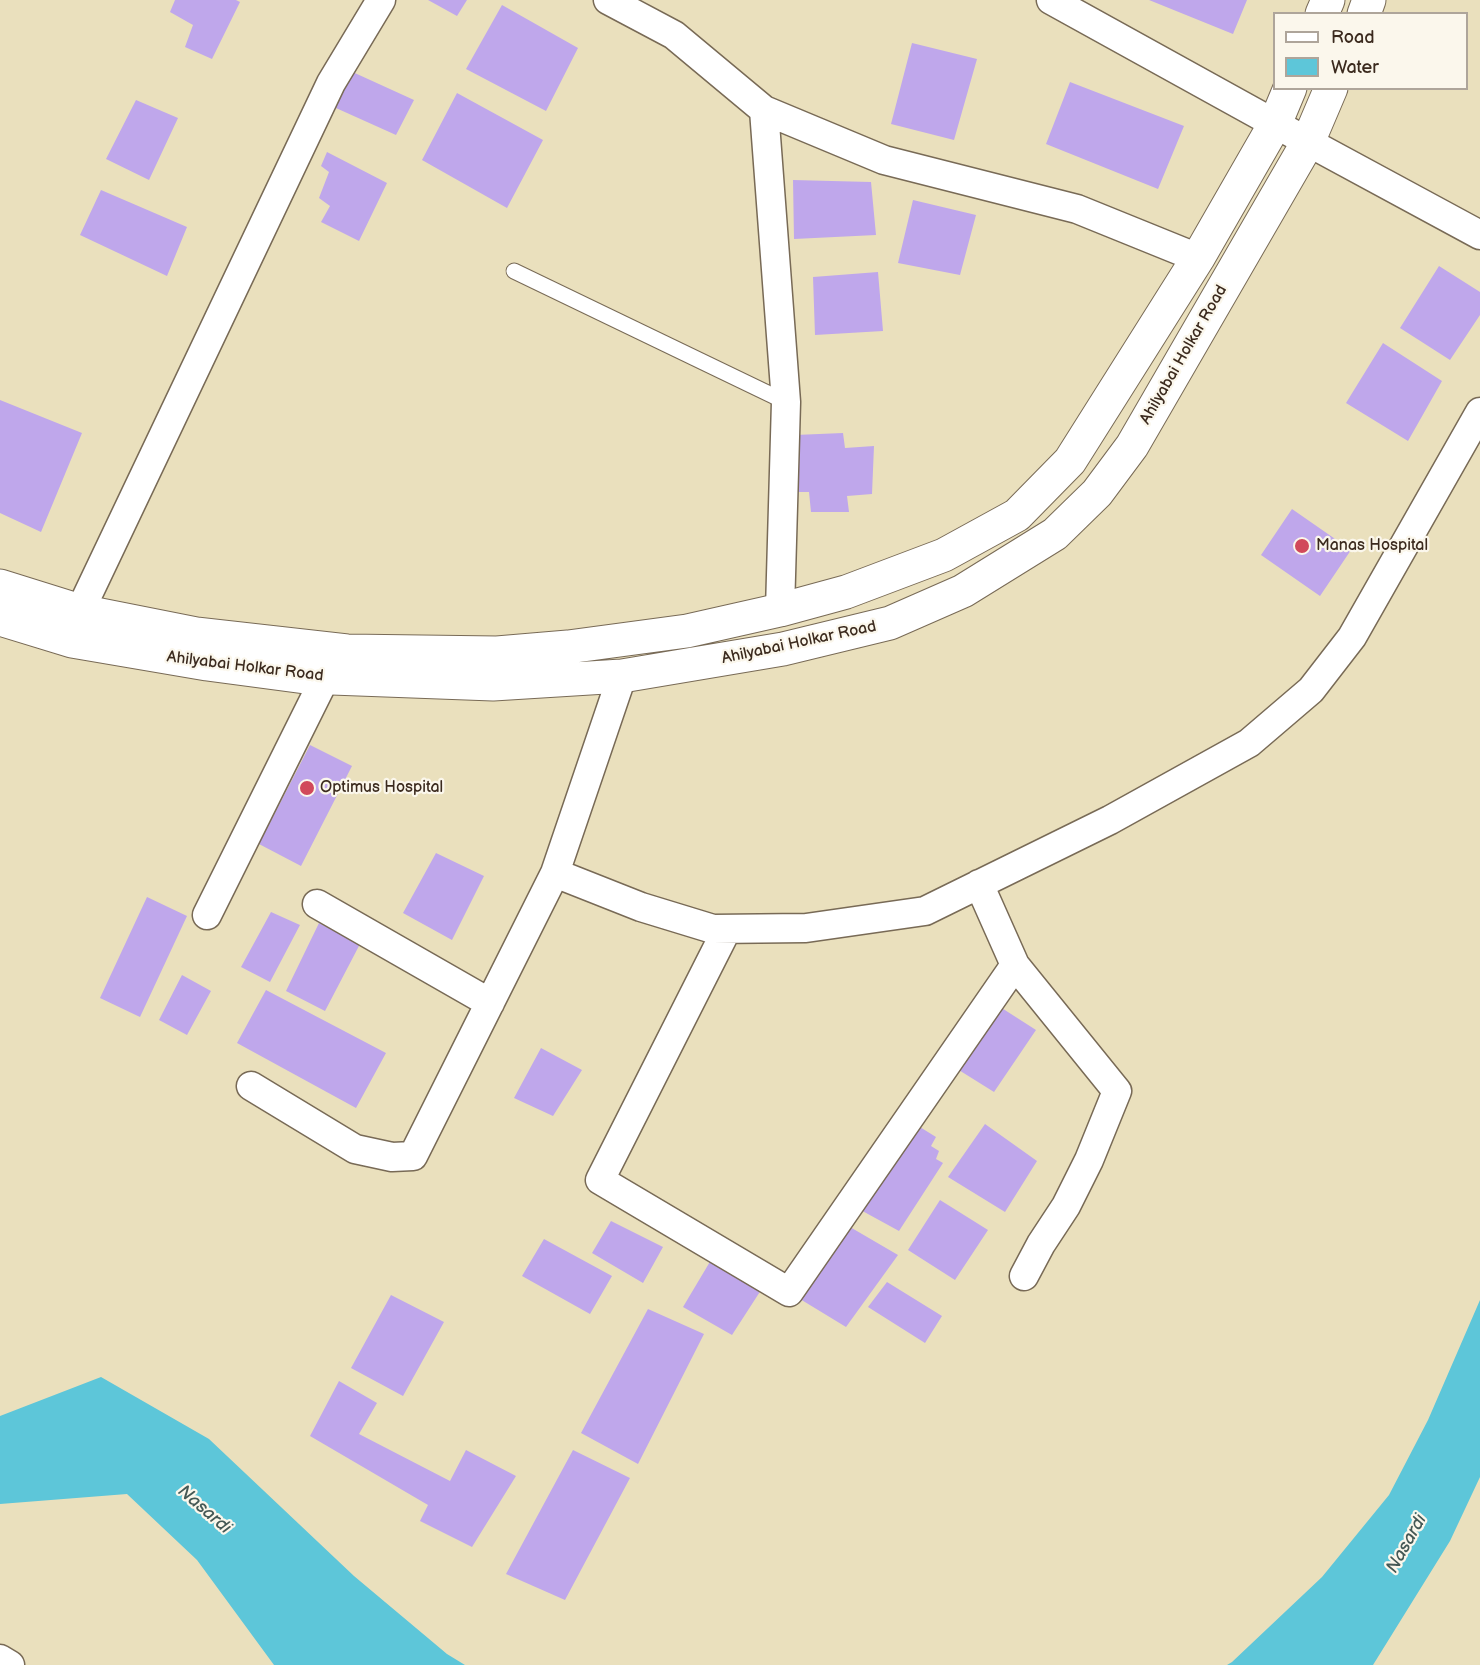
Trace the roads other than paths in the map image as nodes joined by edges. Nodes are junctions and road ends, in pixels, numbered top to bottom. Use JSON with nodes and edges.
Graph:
{"nodes":[{"id":1,"x":381,"y":0,"type":"edge"},
{"id":2,"x":608,"y":0,"type":"edge"},
{"id":3,"x":1051,"y":0,"type":"edge"},
{"id":4,"x":1289,"y":90,"type":"edge"},
{"id":5,"x":1330,"y":90,"type":"edge"},
{"id":6,"x":764,"y":110,"type":"junction"},
{"id":7,"x":1275,"y":124,"type":"junction"},
{"id":8,"x":1308,"y":142,"type":"junction"},
{"id":9,"x":1480,"y":235,"type":"edge"},
{"id":10,"x":1198,"y":258,"type":"junction"},
{"id":11,"x":514,"y":271,"type":"dead end"},
{"id":12,"x":786,"y":402,"type":"junction"},
{"id":13,"x":1480,"y":412,"type":"edge"},
{"id":14,"x":0,"y":586,"type":"edge"},
{"id":15,"x":780,"y":610,"type":"junction"},
{"id":16,"x":0,"y":619,"type":"edge"},
{"id":17,"x":76,"y":626,"type":"junction"},
{"id":18,"x":622,"y":676,"type":"junction"},
{"id":19,"x":325,"y":678,"type":"junction"},
{"id":20,"x":555,"y":873,"type":"junction"},
{"id":21,"x":980,"y":884,"type":"junction"},
{"id":22,"x":317,"y":904,"type":"dead end"},
{"id":23,"x":207,"y":915,"type":"dead end"},
{"id":24,"x":727,"y":929,"type":"junction"},
{"id":25,"x":1015,"y":965,"type":"junction"},
{"id":26,"x":490,"y":1003,"type":"junction"},
{"id":27,"x":251,"y":1086,"type":"dead end"},
{"id":28,"x":1024,"y":1276,"type":"dead end"},
{"id":29,"x":0,"y":1659,"type":"edge"},
{"id":30,"x":10,"y":1665,"type":"edge"}],
"edges":[{"from":1,"to":17,"type":"street"},
{"from":2,"to":6,"type":"street"},
{"from":3,"to":7,"type":"street"},
{"from":4,"to":7,"type":"main road","name":"Ahilyabai Holkar Road"},
{"from":5,"to":8,"type":"main road","name":"Ahilyabai Holkar Road"},
{"from":6,"to":10,"type":"street"},
{"from":6,"to":12,"type":"street"},
{"from":7,"to":8,"type":"street"},
{"from":7,"to":10,"type":"main road","name":"Ahilyabai Holkar Road"},
{"from":8,"to":9,"type":"street"},
{"from":8,"to":18,"type":"main road","name":"Ahilyabai Holkar Road"},
{"from":10,"to":15,"type":"main road","name":"Ahilyabai Holkar Road"},
{"from":11,"to":12,"type":"lane"},
{"from":12,"to":15,"type":"street"},
{"from":13,"to":21,"type":"street"},
{"from":14,"to":17,"type":"main road","name":"Ahilyabai Holkar Road"},
{"from":15,"to":17,"type":"main road","name":"Ahilyabai Holkar Road"},
{"from":16,"to":17,"type":"main road","name":"Ahilyabai Holkar Road"},
{"from":17,"to":19,"type":"main road","name":"Ahilyabai Holkar Road"},
{"from":18,"to":19,"type":"main road","name":"Ahilyabai Holkar Road"},
{"from":18,"to":20,"type":"street"},
{"from":19,"to":23,"type":"street"},
{"from":20,"to":24,"type":"street"},
{"from":20,"to":26,"type":"street"},
{"from":21,"to":24,"type":"street"},
{"from":21,"to":25,"type":"street"},
{"from":22,"to":26,"type":"street"},
{"from":24,"to":25,"type":"street"},
{"from":25,"to":28,"type":"street"},
{"from":26,"to":27,"type":"street"},
{"from":29,"to":30,"type":"street"}]}
